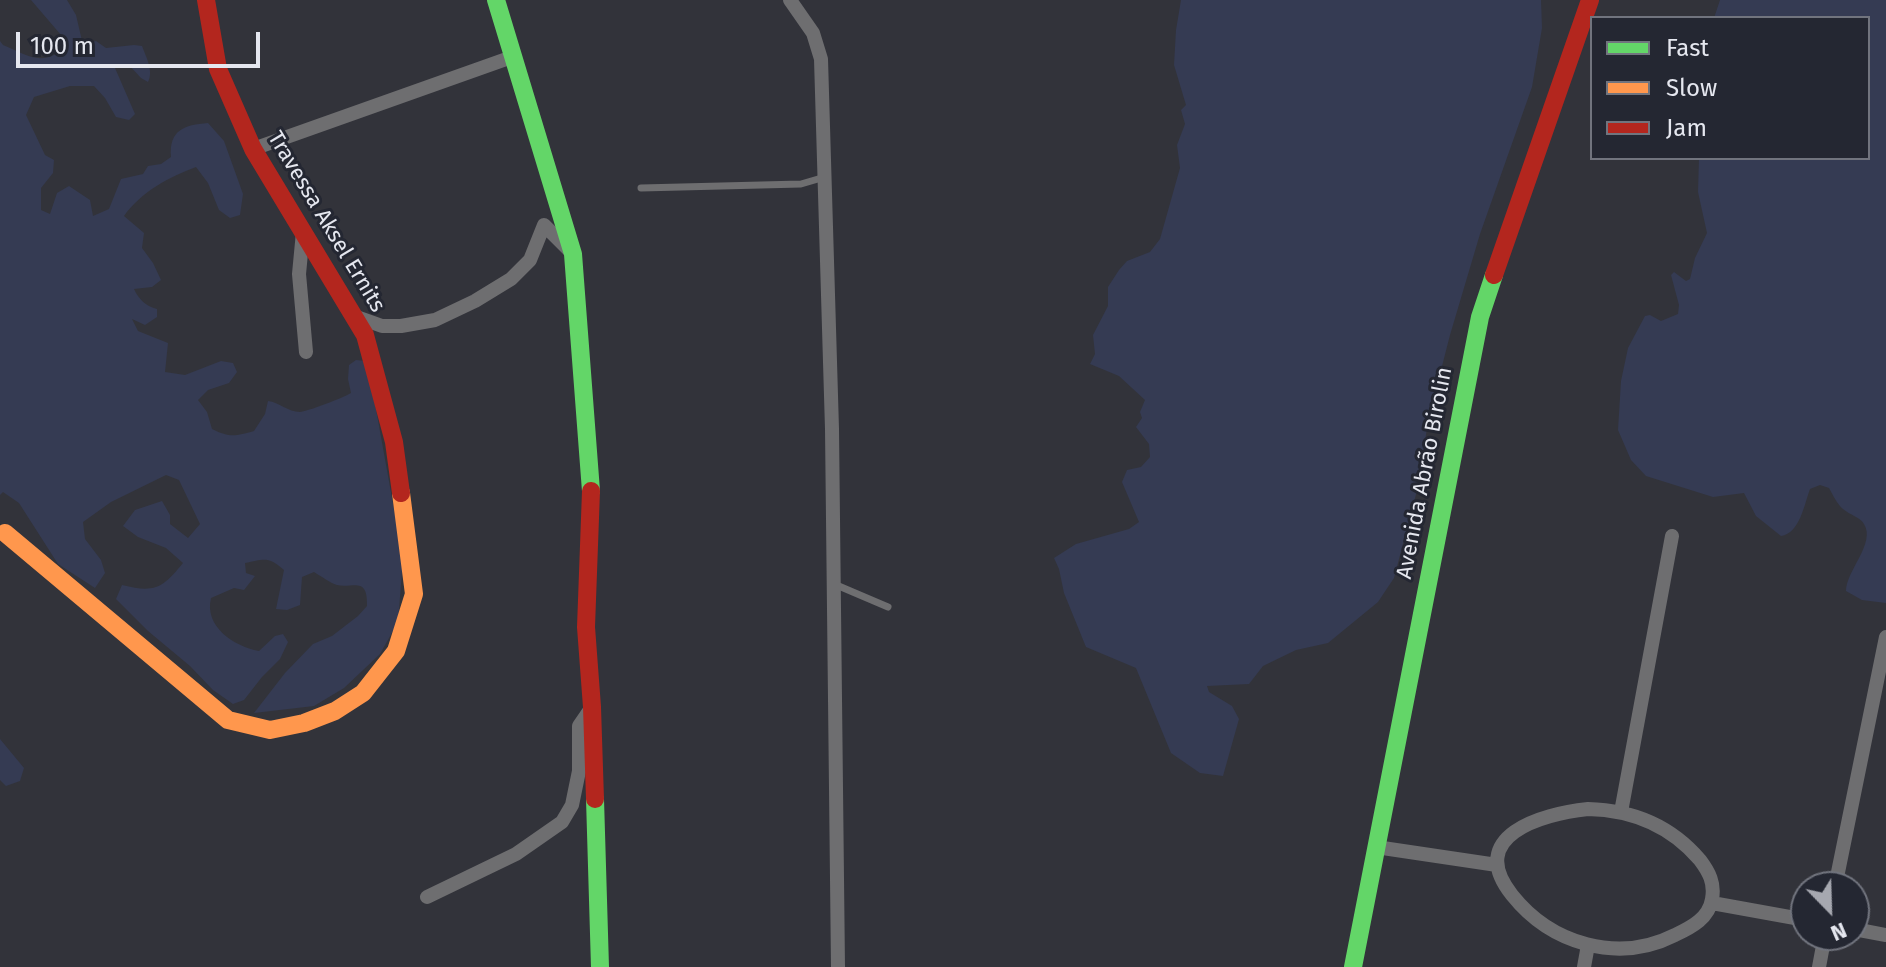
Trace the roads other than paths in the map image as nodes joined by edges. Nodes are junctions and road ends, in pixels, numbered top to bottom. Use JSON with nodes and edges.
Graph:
{"nodes":[{"id":1,"x":206,"y":0,"type":"edge"},
{"id":2,"x":496,"y":0,"type":"edge"},
{"id":3,"x":790,"y":0,"type":"edge"},
{"id":4,"x":1590,"y":0,"type":"edge"},
{"id":5,"x":512,"y":57,"type":"junction"},
{"id":6,"x":253,"y":149,"type":"junction"},
{"id":7,"x":825,"y":177,"type":"junction"},
{"id":8,"x":641,"y":188,"type":"dead end"},
{"id":9,"x":303,"y":231,"type":"junction"},
{"id":10,"x":573,"y":254,"type":"junction"},
{"id":11,"x":354,"y":316,"type":"junction"},
{"id":12,"x":306,"y":352,"type":"dead end"},
{"id":13,"x":5,"y":533,"type":"dead end"},
{"id":14,"x":1672,"y":536,"type":"dead end"},
{"id":15,"x":834,"y":584,"type":"junction"},
{"id":16,"x":888,"y":607,"type":"dead end"},
{"id":17,"x":1886,"y":637,"type":"edge"},
{"id":18,"x":592,"y":707,"type":"junction"},
{"id":19,"x":1621,"y":812,"type":"junction"},
{"id":20,"x":1376,"y":847,"type":"junction"},
{"id":21,"x":1497,"y":865,"type":"junction"},
{"id":22,"x":1838,"y":871,"type":"edge"},
{"id":23,"x":427,"y":897,"type":"dead end"},
{"id":24,"x":1712,"y":903,"type":"junction"},
{"id":25,"x":1790,"y":917,"type":"edge"},
{"id":26,"x":1588,"y":945,"type":"junction"},
{"id":27,"x":600,"y":967,"type":"edge"},
{"id":28,"x":838,"y":967,"type":"edge"},
{"id":29,"x":1353,"y":967,"type":"edge"},
{"id":30,"x":1584,"y":967,"type":"edge"}],
"edges":[{"from":1,"to":6,"type":"street","name":"Travessa Aksel Ernits"},
{"from":2,"to":5,"type":"street"},
{"from":3,"to":7,"type":"street"},
{"from":4,"to":20,"type":"street","name":"Avenida Abrão Birolin"},
{"from":5,"to":6,"type":"street"},
{"from":5,"to":10,"type":"street"},
{"from":6,"to":9,"type":"street","name":"Travessa Aksel Ernits"},
{"from":7,"to":8,"type":"lane"},
{"from":7,"to":15,"type":"street"},
{"from":9,"to":11,"type":"street","name":"Travessa Aksel Ernits"},
{"from":9,"to":12,"type":"street"},
{"from":10,"to":11,"type":"street"},
{"from":10,"to":18,"type":"street"},
{"from":11,"to":13,"type":"street","name":"Travessa Aksel Ernits"},
{"from":14,"to":19,"type":"street"},
{"from":15,"to":16,"type":"lane"},
{"from":15,"to":28,"type":"street"},
{"from":17,"to":22,"type":"street"},
{"from":18,"to":23,"type":"street"},
{"from":18,"to":27,"type":"street"},
{"from":19,"to":21,"type":"street"},
{"from":19,"to":24,"type":"street"},
{"from":20,"to":21,"type":"street"},
{"from":20,"to":29,"type":"street","name":"Avenida Abrão Birolin"},
{"from":21,"to":26,"type":"street"},
{"from":24,"to":25,"type":"street"},
{"from":24,"to":26,"type":"street"},
{"from":26,"to":30,"type":"street"}]}
